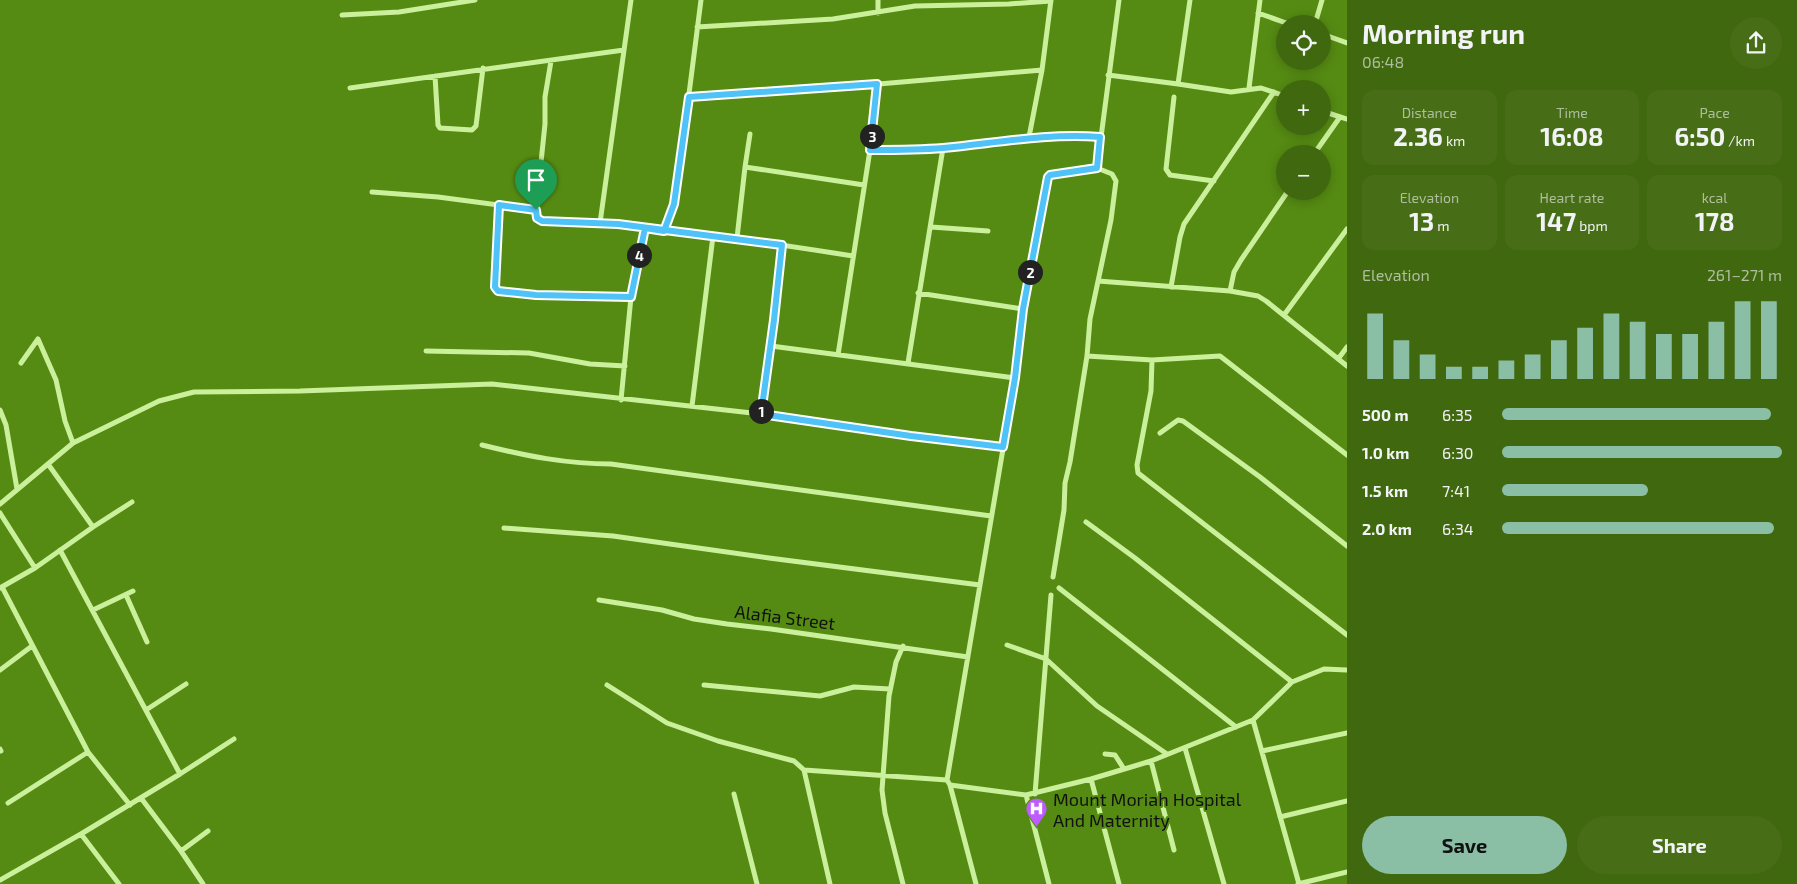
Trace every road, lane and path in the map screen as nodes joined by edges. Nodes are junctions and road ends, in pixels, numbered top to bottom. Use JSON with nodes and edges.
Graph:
{"nodes":[{"id":1,"x":475,"y":0,"type":"edge"},
{"id":2,"x":631,"y":0,"type":"edge"},
{"id":3,"x":701,"y":0,"type":"edge"},
{"id":4,"x":878,"y":0,"type":"edge"},
{"id":5,"x":1051,"y":0,"type":"edge"},
{"id":6,"x":1119,"y":0,"type":"edge"},
{"id":7,"x":1190,"y":0,"type":"edge"},
{"id":8,"x":1260,"y":0,"type":"edge"},
{"id":9,"x":1322,"y":0,"type":"edge"},
{"id":10,"x":878,"y":13,"type":"junction"},
{"id":11,"x":1258,"y":13,"type":"junction"},
{"id":12,"x":342,"y":15,"type":"dead end"},
{"id":13,"x":1318,"y":15,"type":"edge"},
{"id":14,"x":1276,"y":19,"type":"edge"},
{"id":15,"x":698,"y":27,"type":"junction"},
{"id":16,"x":1331,"y":37,"type":"edge"},
{"id":17,"x":1347,"y":43,"type":"edge"},
{"id":18,"x":624,"y":50,"type":"junction"},
{"id":19,"x":552,"y":61,"type":"junction"},
{"id":20,"x":483,"y":68,"type":"junction"},
{"id":21,"x":1042,"y":70,"type":"junction"},
{"id":22,"x":1108,"y":75,"type":"junction"},
{"id":23,"x":435,"y":76,"type":"junction"},
{"id":24,"x":877,"y":84,"type":"junction"},
{"id":25,"x":1178,"y":84,"type":"junction"},
{"id":26,"x":350,"y":88,"type":"dead end"},
{"id":27,"x":1249,"y":88,"type":"junction"},
{"id":28,"x":1274,"y":92,"type":"joint"},
{"id":29,"x":689,"y":97,"type":"junction"},
{"id":30,"x":1174,"y":98,"type":"dead end"},
{"id":31,"x":1331,"y":114,"type":"edge"},
{"id":32,"x":1340,"y":117,"type":"junction"},
{"id":33,"x":1347,"y":119,"type":"edge"},
{"id":34,"x":750,"y":134,"type":"dead end"},
{"id":35,"x":1029,"y":137,"type":"junction"},
{"id":36,"x":1100,"y":137,"type":"junction"},
{"id":37,"x":1320,"y":145,"type":"edge"},
{"id":38,"x":943,"y":148,"type":"junction"},
{"id":39,"x":870,"y":150,"type":"junction"},
{"id":40,"x":745,"y":167,"type":"junction"},
{"id":41,"x":1097,"y":168,"type":"junction"},
{"id":42,"x":1214,"y":180,"type":"junction"},
{"id":43,"x":864,"y":185,"type":"junction"},
{"id":44,"x":372,"y":192,"type":"dead end"},
{"id":45,"x":1282,"y":200,"type":"edge"},
{"id":46,"x":499,"y":205,"type":"junction"},
{"id":47,"x":536,"y":210,"type":"junction"},
{"id":48,"x":600,"y":223,"type":"junction"},
{"id":49,"x":931,"y":227,"type":"junction"},
{"id":50,"x":645,"y":228,"type":"junction"},
{"id":51,"x":1347,"y":229,"type":"edge"},
{"id":52,"x":664,"y":231,"type":"junction"},
{"id":53,"x":988,"y":231,"type":"dead end"},
{"id":54,"x":713,"y":236,"type":"junction"},
{"id":55,"x":737,"y":238,"type":"junction"},
{"id":56,"x":782,"y":245,"type":"junction"},
{"id":57,"x":853,"y":256,"type":"junction"},
{"id":58,"x":1098,"y":281,"type":"junction"},
{"id":59,"x":1170,"y":287,"type":"junction"},
{"id":60,"x":1230,"y":291,"type":"junction"},
{"id":61,"x":918,"y":294,"type":"junction"},
{"id":62,"x":631,"y":297,"type":"junction"},
{"id":63,"x":1023,"y":309,"type":"junction"},
{"id":64,"x":1284,"y":315,"type":"junction"},
{"id":65,"x":771,"y":346,"type":"junction"},
{"id":66,"x":1347,"y":347,"type":"edge"},
{"id":67,"x":426,"y":351,"type":"dead end"},
{"id":68,"x":838,"y":355,"type":"junction"},
{"id":69,"x":1087,"y":356,"type":"junction"},
{"id":70,"x":1338,"y":359,"type":"junction"},
{"id":71,"x":1152,"y":360,"type":"junction"},
{"id":72,"x":20,"y":363,"type":"dead end"},
{"id":73,"x":908,"y":363,"type":"junction"},
{"id":74,"x":625,"y":366,"type":"junction"},
{"id":75,"x":1347,"y":366,"type":"edge"},
{"id":76,"x":1015,"y":378,"type":"junction"},
{"id":77,"x":621,"y":400,"type":"junction"},
{"id":78,"x":692,"y":406,"type":"junction"},
{"id":79,"x":0,"y":410,"type":"edge"},
{"id":80,"x":761,"y":414,"type":"junction"},
{"id":81,"x":1160,"y":433,"type":"dead end"},
{"id":82,"x":73,"y":443,"type":"junction"},
{"id":83,"x":482,"y":445,"type":"dead end"},
{"id":84,"x":1003,"y":447,"type":"junction"},
{"id":85,"x":1347,"y":455,"type":"edge"},
{"id":86,"x":48,"y":464,"type":"junction"},
{"id":87,"x":17,"y":489,"type":"junction"},
{"id":88,"x":132,"y":502,"type":"dead end"},
{"id":89,"x":0,"y":504,"type":"edge"},
{"id":90,"x":0,"y":513,"type":"edge"},
{"id":91,"x":991,"y":516,"type":"junction"},
{"id":92,"x":1086,"y":522,"type":"dead end"},
{"id":93,"x":93,"y":527,"type":"junction"},
{"id":94,"x":504,"y":528,"type":"dead end"},
{"id":95,"x":1347,"y":546,"type":"edge"},
{"id":96,"x":60,"y":550,"type":"junction"},
{"id":97,"x":35,"y":568,"type":"junction"},
{"id":98,"x":1053,"y":577,"type":"dead end"},
{"id":99,"x":980,"y":585,"type":"junction"},
{"id":100,"x":1,"y":588,"type":"edge"},
{"id":101,"x":1059,"y":588,"type":"dead end"},
{"id":102,"x":133,"y":591,"type":"dead end"},
{"id":103,"x":126,"y":595,"type":"junction"},
{"id":104,"x":1051,"y":595,"type":"dead end"},
{"id":105,"x":599,"y":600,"type":"dead end"},
{"id":106,"x":93,"y":610,"type":"junction"},
{"id":107,"x":1347,"y":635,"type":"edge"},
{"id":108,"x":147,"y":642,"type":"dead end"},
{"id":109,"x":1007,"y":645,"type":"dead end"},
{"id":110,"x":32,"y":646,"type":"junction"},
{"id":111,"x":903,"y":646,"type":"junction"},
{"id":112,"x":968,"y":657,"type":"junction"},
{"id":113,"x":1046,"y":659,"type":"junction"},
{"id":114,"x":0,"y":670,"type":"edge"},
{"id":115,"x":1347,"y":670,"type":"edge"},
{"id":116,"x":1292,"y":682,"type":"junction"},
{"id":117,"x":186,"y":684,"type":"dead end"},
{"id":118,"x":607,"y":685,"type":"dead end"},
{"id":119,"x":704,"y":685,"type":"dead end"},
{"id":120,"x":890,"y":690,"type":"junction"},
{"id":121,"x":146,"y":710,"type":"junction"},
{"id":122,"x":1253,"y":720,"type":"junction"},
{"id":123,"x":1236,"y":727,"type":"junction"},
{"id":124,"x":1347,"y":733,"type":"edge"},
{"id":125,"x":234,"y":739,"type":"dead end"},
{"id":126,"x":1185,"y":748,"type":"junction"},
{"id":127,"x":1262,"y":751,"type":"junction"},
{"id":128,"x":88,"y":752,"type":"junction"},
{"id":129,"x":1105,"y":754,"type":"dead end"},
{"id":130,"x":1167,"y":754,"type":"junction"},
{"id":131,"x":1151,"y":761,"type":"junction"},
{"id":132,"x":1124,"y":769,"type":"junction"},
{"id":133,"x":804,"y":770,"type":"junction"},
{"id":134,"x":180,"y":774,"type":"junction"},
{"id":135,"x":883,"y":777,"type":"junction"},
{"id":136,"x":1091,"y":780,"type":"junction"},
{"id":137,"x":948,"y":782,"type":"junction"},
{"id":138,"x":734,"y":794,"type":"dead end"},
{"id":139,"x":1034,"y":794,"type":"junction"},
{"id":140,"x":1026,"y":795,"type":"junction"},
{"id":141,"x":141,"y":798,"type":"junction"},
{"id":142,"x":1347,"y":801,"type":"edge"},
{"id":143,"x":8,"y":803,"type":"dead end"},
{"id":144,"x":130,"y":805,"type":"junction"},
{"id":145,"x":1280,"y":818,"type":"junction"},
{"id":146,"x":208,"y":832,"type":"dead end"},
{"id":147,"x":81,"y":834,"type":"junction"},
{"id":148,"x":1174,"y":850,"type":"dead end"},
{"id":149,"x":181,"y":851,"type":"junction"},
{"id":150,"x":1347,"y":872,"type":"edge"},
{"id":151,"x":0,"y":880,"type":"edge"},
{"id":152,"x":119,"y":884,"type":"edge"},
{"id":153,"x":202,"y":884,"type":"edge"},
{"id":154,"x":757,"y":884,"type":"edge"},
{"id":155,"x":830,"y":884,"type":"edge"},
{"id":156,"x":903,"y":884,"type":"edge"},
{"id":157,"x":976,"y":884,"type":"edge"},
{"id":158,"x":1049,"y":884,"type":"edge"},
{"id":159,"x":1118,"y":884,"type":"edge"},
{"id":160,"x":1224,"y":884,"type":"edge"},
{"id":161,"x":1298,"y":884,"type":"edge"}],
"edges":[{"from":1,"to":12,"type":"street"},
{"from":2,"to":18,"type":"street"},
{"from":3,"to":15,"type":"street"},
{"from":4,"to":10,"type":"street"},
{"from":5,"to":10,"type":"street"},
{"from":5,"to":21,"type":"street"},
{"from":6,"to":22,"type":"street"},
{"from":7,"to":25,"type":"street"},
{"from":8,"to":11,"type":"street"},
{"from":9,"to":13,"type":"street"},
{"from":10,"to":15,"type":"street"},
{"from":11,"to":14,"type":"street"},
{"from":11,"to":27,"type":"street"},
{"from":15,"to":29,"type":"street"},
{"from":16,"to":17,"type":"street"},
{"from":18,"to":19,"type":"street"},
{"from":18,"to":48,"type":"street"},
{"from":19,"to":20,"type":"street"},
{"from":19,"to":47,"type":"street"},
{"from":20,"to":23,"type":"street"},
{"from":20,"to":23,"type":"street"},
{"from":21,"to":24,"type":"street"},
{"from":21,"to":35,"type":"street"},
{"from":22,"to":25,"type":"street"},
{"from":22,"to":36,"type":"street"},
{"from":23,"to":26,"type":"street"},
{"from":24,"to":29,"type":"street"},
{"from":24,"to":39,"type":"street"},
{"from":25,"to":27,"type":"street"},
{"from":27,"to":28,"type":"street"},
{"from":28,"to":42,"type":"street"},
{"from":29,"to":52,"type":"street"},
{"from":30,"to":42,"type":"street"},
{"from":31,"to":32,"type":"street"},
{"from":32,"to":33,"type":"street"},
{"from":32,"to":37,"type":"street"},
{"from":34,"to":40,"type":"street"},
{"from":35,"to":36,"type":"street"},
{"from":35,"to":38,"type":"street"},
{"from":36,"to":41,"type":"street"},
{"from":38,"to":39,"type":"street"},
{"from":38,"to":49,"type":"street"},
{"from":39,"to":43,"type":"street"},
{"from":40,"to":43,"type":"street"},
{"from":40,"to":55,"type":"street"},
{"from":41,"to":58,"type":"street"},
{"from":41,"to":63,"type":"street"},
{"from":42,"to":59,"type":"street"},
{"from":43,"to":57,"type":"street"},
{"from":44,"to":46,"type":"street"},
{"from":45,"to":60,"type":"street"},
{"from":46,"to":47,"type":"street"},
{"from":46,"to":62,"type":"street"},
{"from":47,"to":48,"type":"street"},
{"from":48,"to":50,"type":"street"},
{"from":49,"to":53,"type":"street"},
{"from":49,"to":61,"type":"street"},
{"from":50,"to":52,"type":"street"},
{"from":50,"to":62,"type":"street"},
{"from":51,"to":64,"type":"street"},
{"from":52,"to":54,"type":"street"},
{"from":54,"to":55,"type":"street"},
{"from":54,"to":78,"type":"street"},
{"from":55,"to":56,"type":"street"},
{"from":56,"to":57,"type":"street"},
{"from":56,"to":65,"type":"street"},
{"from":57,"to":68,"type":"street"},
{"from":58,"to":59,"type":"street"},
{"from":58,"to":69,"type":"street"},
{"from":59,"to":60,"type":"street"},
{"from":60,"to":64,"type":"street"},
{"from":61,"to":63,"type":"street"},
{"from":61,"to":73,"type":"street"},
{"from":62,"to":74,"type":"street"},
{"from":63,"to":76,"type":"street"},
{"from":64,"to":70,"type":"street"},
{"from":65,"to":68,"type":"street"},
{"from":65,"to":80,"type":"street"},
{"from":66,"to":70,"type":"street"},
{"from":67,"to":74,"type":"street"},
{"from":68,"to":73,"type":"street"},
{"from":69,"to":71,"type":"street"},
{"from":69,"to":98,"type":"street"},
{"from":70,"to":75,"type":"street"},
{"from":71,"to":85,"type":"street"},
{"from":71,"to":107,"type":"street"},
{"from":72,"to":82,"type":"street"},
{"from":73,"to":76,"type":"street"},
{"from":74,"to":77,"type":"street"},
{"from":76,"to":84,"type":"street"},
{"from":77,"to":78,"type":"street"},
{"from":77,"to":82,"type":"street"},
{"from":78,"to":80,"type":"street"},
{"from":79,"to":87,"type":"street"},
{"from":80,"to":84,"type":"street"},
{"from":81,"to":95,"type":"street"},
{"from":82,"to":86,"type":"street"},
{"from":83,"to":91,"type":"street"},
{"from":84,"to":91,"type":"street"},
{"from":86,"to":87,"type":"street"},
{"from":86,"to":93,"type":"street"},
{"from":87,"to":89,"type":"street"},
{"from":88,"to":93,"type":"street"},
{"from":90,"to":97,"type":"street"},
{"from":91,"to":99,"type":"street"},
{"from":92,"to":116,"type":"street"},
{"from":93,"to":96,"type":"street"},
{"from":94,"to":99,"type":"street"},
{"from":96,"to":97,"type":"street"},
{"from":96,"to":106,"type":"street"},
{"from":97,"to":100,"type":"street"},
{"from":99,"to":112,"type":"street"},
{"from":100,"to":110,"type":"street"},
{"from":101,"to":123,"type":"street"},
{"from":102,"to":103,"type":"street"},
{"from":103,"to":106,"type":"street"},
{"from":103,"to":108,"type":"street"},
{"from":104,"to":113,"type":"street"},
{"from":105,"to":111,"type":"street","name":"Alafia Street"},
{"from":106,"to":121,"type":"street"},
{"from":109,"to":113,"type":"street"},
{"from":110,"to":114,"type":"street"},
{"from":110,"to":128,"type":"street"},
{"from":111,"to":112,"type":"street","name":"Alafia Street"},
{"from":111,"to":120,"type":"street"},
{"from":112,"to":137,"type":"street"},
{"from":113,"to":130,"type":"street"},
{"from":113,"to":139,"type":"street"},
{"from":115,"to":116,"type":"street"},
{"from":116,"to":122,"type":"street"},
{"from":117,"to":121,"type":"street"},
{"from":118,"to":133,"type":"street"},
{"from":119,"to":120,"type":"street"},
{"from":120,"to":135,"type":"street"},
{"from":121,"to":134,"type":"street"},
{"from":122,"to":123,"type":"street"},
{"from":122,"to":127,"type":"street"},
{"from":123,"to":126,"type":"street"},
{"from":124,"to":127,"type":"street"},
{"from":125,"to":134,"type":"street"},
{"from":126,"to":130,"type":"street"},
{"from":126,"to":160,"type":"street"},
{"from":127,"to":145,"type":"street"},
{"from":128,"to":143,"type":"street"},
{"from":128,"to":144,"type":"street"},
{"from":129,"to":132,"type":"street"},
{"from":130,"to":131,"type":"street"},
{"from":131,"to":132,"type":"street"},
{"from":131,"to":148,"type":"street"},
{"from":132,"to":136,"type":"street"},
{"from":133,"to":135,"type":"street"},
{"from":133,"to":155,"type":"street"},
{"from":134,"to":141,"type":"street"},
{"from":135,"to":137,"type":"street"},
{"from":135,"to":156,"type":"street"},
{"from":136,"to":139,"type":"street"},
{"from":136,"to":159,"type":"street"},
{"from":137,"to":140,"type":"street"},
{"from":137,"to":157,"type":"street"},
{"from":138,"to":154,"type":"street"},
{"from":139,"to":140,"type":"street"},
{"from":140,"to":158,"type":"street"},
{"from":141,"to":144,"type":"street"},
{"from":141,"to":149,"type":"street"},
{"from":142,"to":145,"type":"street"},
{"from":144,"to":147,"type":"street"},
{"from":145,"to":161,"type":"street"},
{"from":146,"to":149,"type":"street"},
{"from":147,"to":151,"type":"street"},
{"from":147,"to":152,"type":"street"},
{"from":149,"to":153,"type":"street"},
{"from":150,"to":161,"type":"street"}]}
